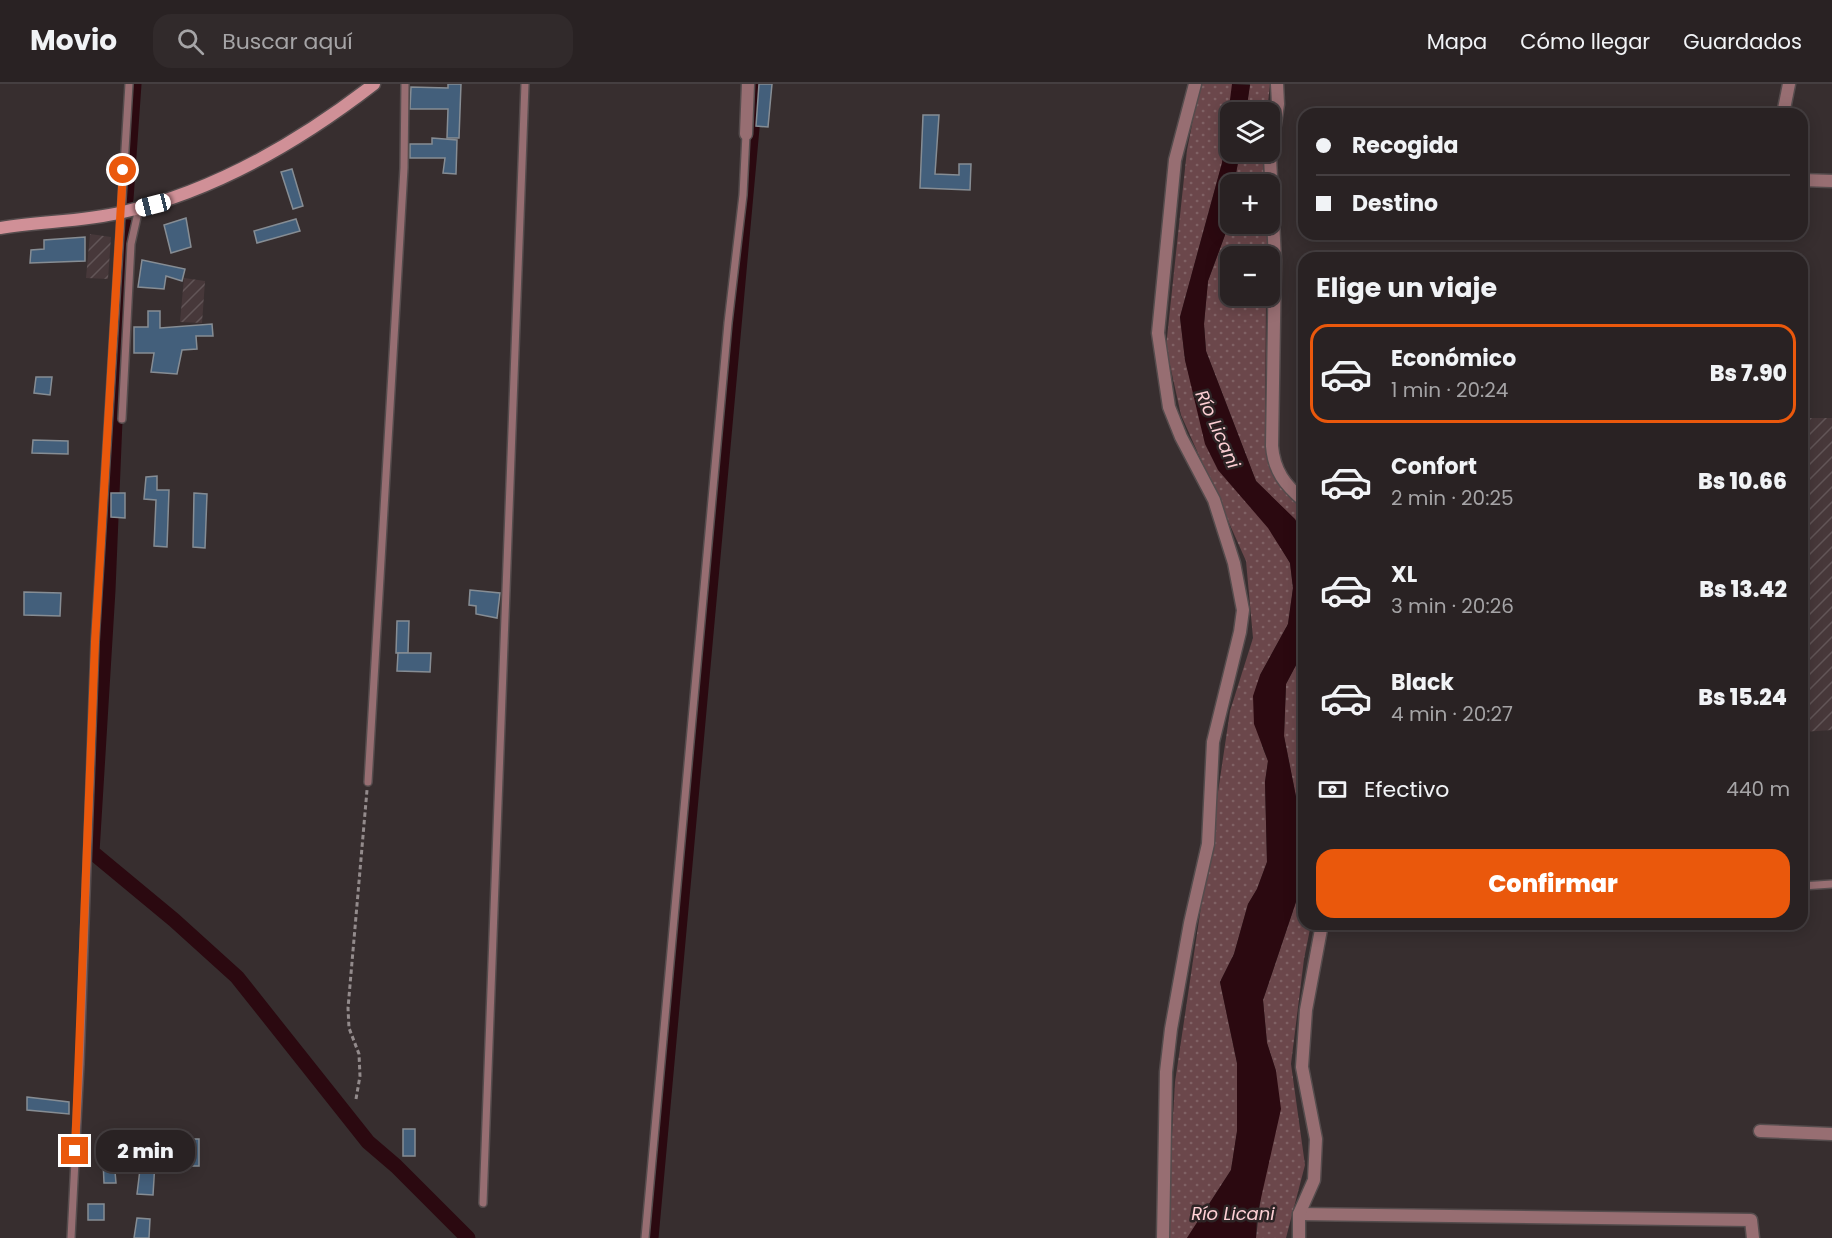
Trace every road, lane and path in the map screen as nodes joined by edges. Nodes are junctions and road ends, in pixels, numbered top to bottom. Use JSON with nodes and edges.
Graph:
{"nodes":[{"id":1,"x":129,"y":84,"type":"edge"},
{"id":2,"x":374,"y":84,"type":"edge"},
{"id":3,"x":405,"y":84,"type":"edge"},
{"id":4,"x":525,"y":84,"type":"edge"},
{"id":5,"x":748,"y":84,"type":"edge"},
{"id":6,"x":1195,"y":84,"type":"edge"},
{"id":7,"x":1277,"y":84,"type":"edge"},
{"id":8,"x":1789,"y":84,"type":"edge"},
{"id":9,"x":1784,"y":108,"type":"edge"},
{"id":10,"x":746,"y":134,"type":"joint"},
{"id":11,"x":1808,"y":180,"type":"edge"},
{"id":12,"x":1832,"y":181,"type":"edge"},
{"id":13,"x":139,"y":208,"type":"junction"},
{"id":14,"x":120,"y":213,"type":"junction"},
{"id":15,"x":0,"y":228,"type":"edge"},
{"id":16,"x":122,"y":418,"type":"dead end"},
{"id":17,"x":1298,"y":496,"type":"edge"},
{"id":18,"x":368,"y":782,"type":"joint"},
{"id":19,"x":1832,"y":884,"type":"edge"},
{"id":20,"x":1808,"y":885,"type":"edge"},
{"id":21,"x":1321,"y":930,"type":"edge"},
{"id":22,"x":356,"y":1099,"type":"dead end"},
{"id":23,"x":1760,"y":1131,"type":"dead end"},
{"id":24,"x":1832,"y":1134,"type":"edge"},
{"id":25,"x":483,"y":1203,"type":"dead end"},
{"id":26,"x":1299,"y":1214,"type":"junction"},
{"id":27,"x":71,"y":1238,"type":"edge"},
{"id":28,"x":645,"y":1238,"type":"edge"},
{"id":29,"x":1163,"y":1238,"type":"edge"},
{"id":30,"x":1299,"y":1238,"type":"edge"},
{"id":31,"x":1753,"y":1238,"type":"edge"}],
"edges":[{"from":1,"to":14,"type":"lane"},
{"from":2,"to":13,"type":"main road"},
{"from":3,"to":18,"type":"lane"},
{"from":4,"to":25,"type":"lane"},
{"from":5,"to":10,"type":"street"},
{"from":6,"to":29,"type":"street"},
{"from":7,"to":17,"type":"street"},
{"from":8,"to":9,"type":"street"},
{"from":10,"to":28,"type":"lane"},
{"from":11,"to":12,"type":"street"},
{"from":13,"to":14,"type":"main road"},
{"from":13,"to":16,"type":"lane"},
{"from":14,"to":15,"type":"main road"},
{"from":14,"to":27,"type":"lane"},
{"from":18,"to":22,"type":"path"},
{"from":19,"to":20,"type":"lane"},
{"from":21,"to":26,"type":"street"},
{"from":23,"to":24,"type":"street"},
{"from":26,"to":30,"type":"street"},
{"from":26,"to":31,"type":"street"}]}
